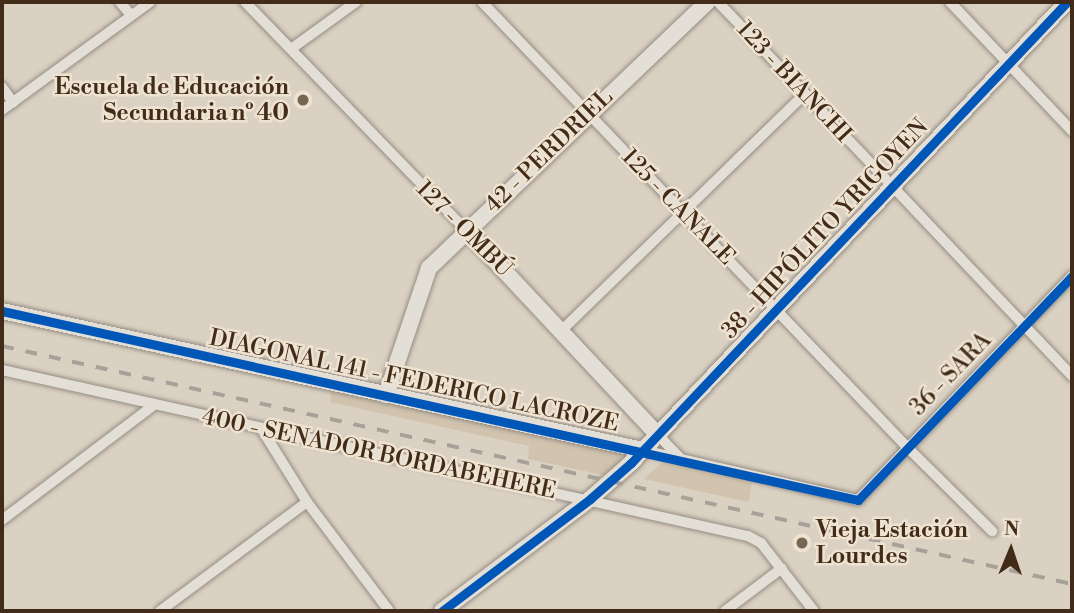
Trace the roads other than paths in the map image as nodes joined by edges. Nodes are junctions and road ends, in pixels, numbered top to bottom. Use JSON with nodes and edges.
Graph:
{"nodes":[{"id":1,"x":120,"y":2,"type":"edge"},
{"id":2,"x":150,"y":2,"type":"edge"},
{"id":3,"x":245,"y":2,"type":"edge"},
{"id":4,"x":356,"y":2,"type":"edge"},
{"id":5,"x":482,"y":2,"type":"edge"},
{"id":6,"x":707,"y":2,"type":"edge"},
{"id":7,"x":718,"y":2,"type":"edge"},
{"id":8,"x":950,"y":2,"type":"edge"},
{"id":9,"x":1067,"y":2,"type":"edge"},
{"id":10,"x":131,"y":15,"type":"junction"},
{"id":11,"x":291,"y":49,"type":"junction"},
{"id":12,"x":1009,"y":63,"type":"junction"},
{"id":13,"x":2,"y":87,"type":"edge"},
{"id":14,"x":805,"y":94,"type":"junction"},
{"id":15,"x":13,"y":102,"type":"junction"},
{"id":16,"x":2,"y":110,"type":"edge"},
{"id":17,"x":588,"y":113,"type":"junction"},
{"id":18,"x":1072,"y":131,"type":"edge"},
{"id":19,"x":891,"y":186,"type":"junction"},
{"id":20,"x":684,"y":213,"type":"junction"},
{"id":21,"x":466,"y":230,"type":"junction"},
{"id":22,"x":1072,"y":276,"type":"edge"},
{"id":23,"x":775,"y":310,"type":"junction"},
{"id":24,"x":2,"y":312,"type":"edge"},
{"id":25,"x":1025,"y":327,"type":"junction"},
{"id":26,"x":562,"y":330,"type":"junction"},
{"id":27,"x":2,"y":370,"type":"edge"},
{"id":28,"x":1072,"y":376,"type":"edge"},
{"id":29,"x":386,"y":395,"type":"junction"},
{"id":30,"x":154,"y":405,"type":"junction"},
{"id":31,"x":261,"y":428,"type":"junction"},
{"id":32,"x":657,"y":434,"type":"junction"},
{"id":33,"x":907,"y":447,"type":"junction"},
{"id":34,"x":643,"y":450,"type":"junction"},
{"id":35,"x":681,"y":459,"type":"junction"},
{"id":36,"x":590,"y":499,"type":"junction"},
{"id":37,"x":858,"y":500,"type":"joint"},
{"id":38,"x":307,"y":502,"type":"junction"},
{"id":39,"x":2,"y":520,"type":"edge"},
{"id":40,"x":992,"y":531,"type":"dead end"},
{"id":41,"x":782,"y":568,"type":"junction"},
{"id":42,"x":160,"y":611,"type":"edge"},
{"id":43,"x":389,"y":611,"type":"edge"},
{"id":44,"x":442,"y":611,"type":"edge"},
{"id":45,"x":725,"y":611,"type":"edge"},
{"id":46,"x":814,"y":611,"type":"edge"}],
"edges":[{"from":1,"to":10,"type":"street"},
{"from":2,"to":10,"type":"street"},
{"from":3,"to":11,"type":"street","name":"127 - OMBÚ"},
{"from":4,"to":11,"type":"street"},
{"from":5,"to":17,"type":"street","name":"125 - CANALE"},
{"from":6,"to":17,"type":"street","name":"42 - PERDRIEL"},
{"from":7,"to":14,"type":"street","name":"123 - BIANCHI"},
{"from":8,"to":12,"type":"street"},
{"from":9,"to":12,"type":"street","name":"38 - HIPÓLITO YRIGOYEN"},
{"from":10,"to":15,"type":"street"},
{"from":11,"to":21,"type":"street","name":"127 - OMBÚ"},
{"from":12,"to":18,"type":"street"},
{"from":12,"to":19,"type":"street","name":"38 - HIPÓLITO YRIGOYEN"},
{"from":13,"to":15,"type":"street"},
{"from":14,"to":19,"type":"street","name":"123 - BIANCHI"},
{"from":14,"to":20,"type":"street"},
{"from":15,"to":16,"type":"street"},
{"from":17,"to":20,"type":"street","name":"125 - CANALE"},
{"from":17,"to":21,"type":"street","name":"42 - PERDRIEL"},
{"from":19,"to":23,"type":"street","name":"38 - HIPÓLITO YRIGOYEN"},
{"from":19,"to":25,"type":"street","name":"123 - BIANCHI"},
{"from":20,"to":23,"type":"street","name":"125 - CANALE"},
{"from":20,"to":26,"type":"street"},
{"from":21,"to":26,"type":"street","name":"127 - OMBÚ"},
{"from":21,"to":29,"type":"street","name":"42 - PERDRIEL"},
{"from":22,"to":25,"type":"street","name":"36 - SARA"},
{"from":23,"to":32,"type":"street","name":"38 - HIPÓLITO YRIGOYEN"},
{"from":23,"to":33,"type":"street","name":"125 - CANALE"},
{"from":24,"to":29,"type":"street","name":"DIAGONAL 141 - FEDERICO LACROZE"},
{"from":25,"to":28,"type":"street","name":"123 - BIANCHI"},
{"from":25,"to":33,"type":"street","name":"36 - SARA"},
{"from":26,"to":32,"type":"street","name":"127 - OMBÚ"},
{"from":27,"to":30,"type":"street","name":"400 - SENADOR BORDABEHERE"},
{"from":29,"to":34,"type":"street","name":"DIAGONAL 141 - FEDERICO LACROZE"},
{"from":30,"to":31,"type":"street","name":"400 - SENADOR BORDABEHERE"},
{"from":30,"to":39,"type":"street"},
{"from":31,"to":36,"type":"street","name":"400 - SENADOR BORDABEHERE"},
{"from":31,"to":38,"type":"street"},
{"from":32,"to":34,"type":"street","name":"38 - HIPÓLITO YRIGOYEN"},
{"from":32,"to":35,"type":"street","name":"127 - OMBÚ"},
{"from":33,"to":37,"type":"street","name":"36 - SARA"},
{"from":33,"to":40,"type":"street","name":"125 - CANALE"},
{"from":34,"to":35,"type":"street","name":"DIAGONAL 141 - FEDERICO LACROZE"},
{"from":34,"to":36,"type":"street","name":"38 - HIPÓLITO YRIGOYEN"},
{"from":35,"to":37,"type":"street","name":"DIAGONAL 141 - FEDERICO LACROZE"},
{"from":36,"to":41,"type":"street","name":"400 - SENADOR BORDABEHERE"},
{"from":36,"to":44,"type":"street","name":"38 - HIPÓLITO YRIGOYEN"},
{"from":38,"to":42,"type":"street"},
{"from":38,"to":43,"type":"street"},
{"from":41,"to":45,"type":"street"},
{"from":41,"to":46,"type":"street"}]}
